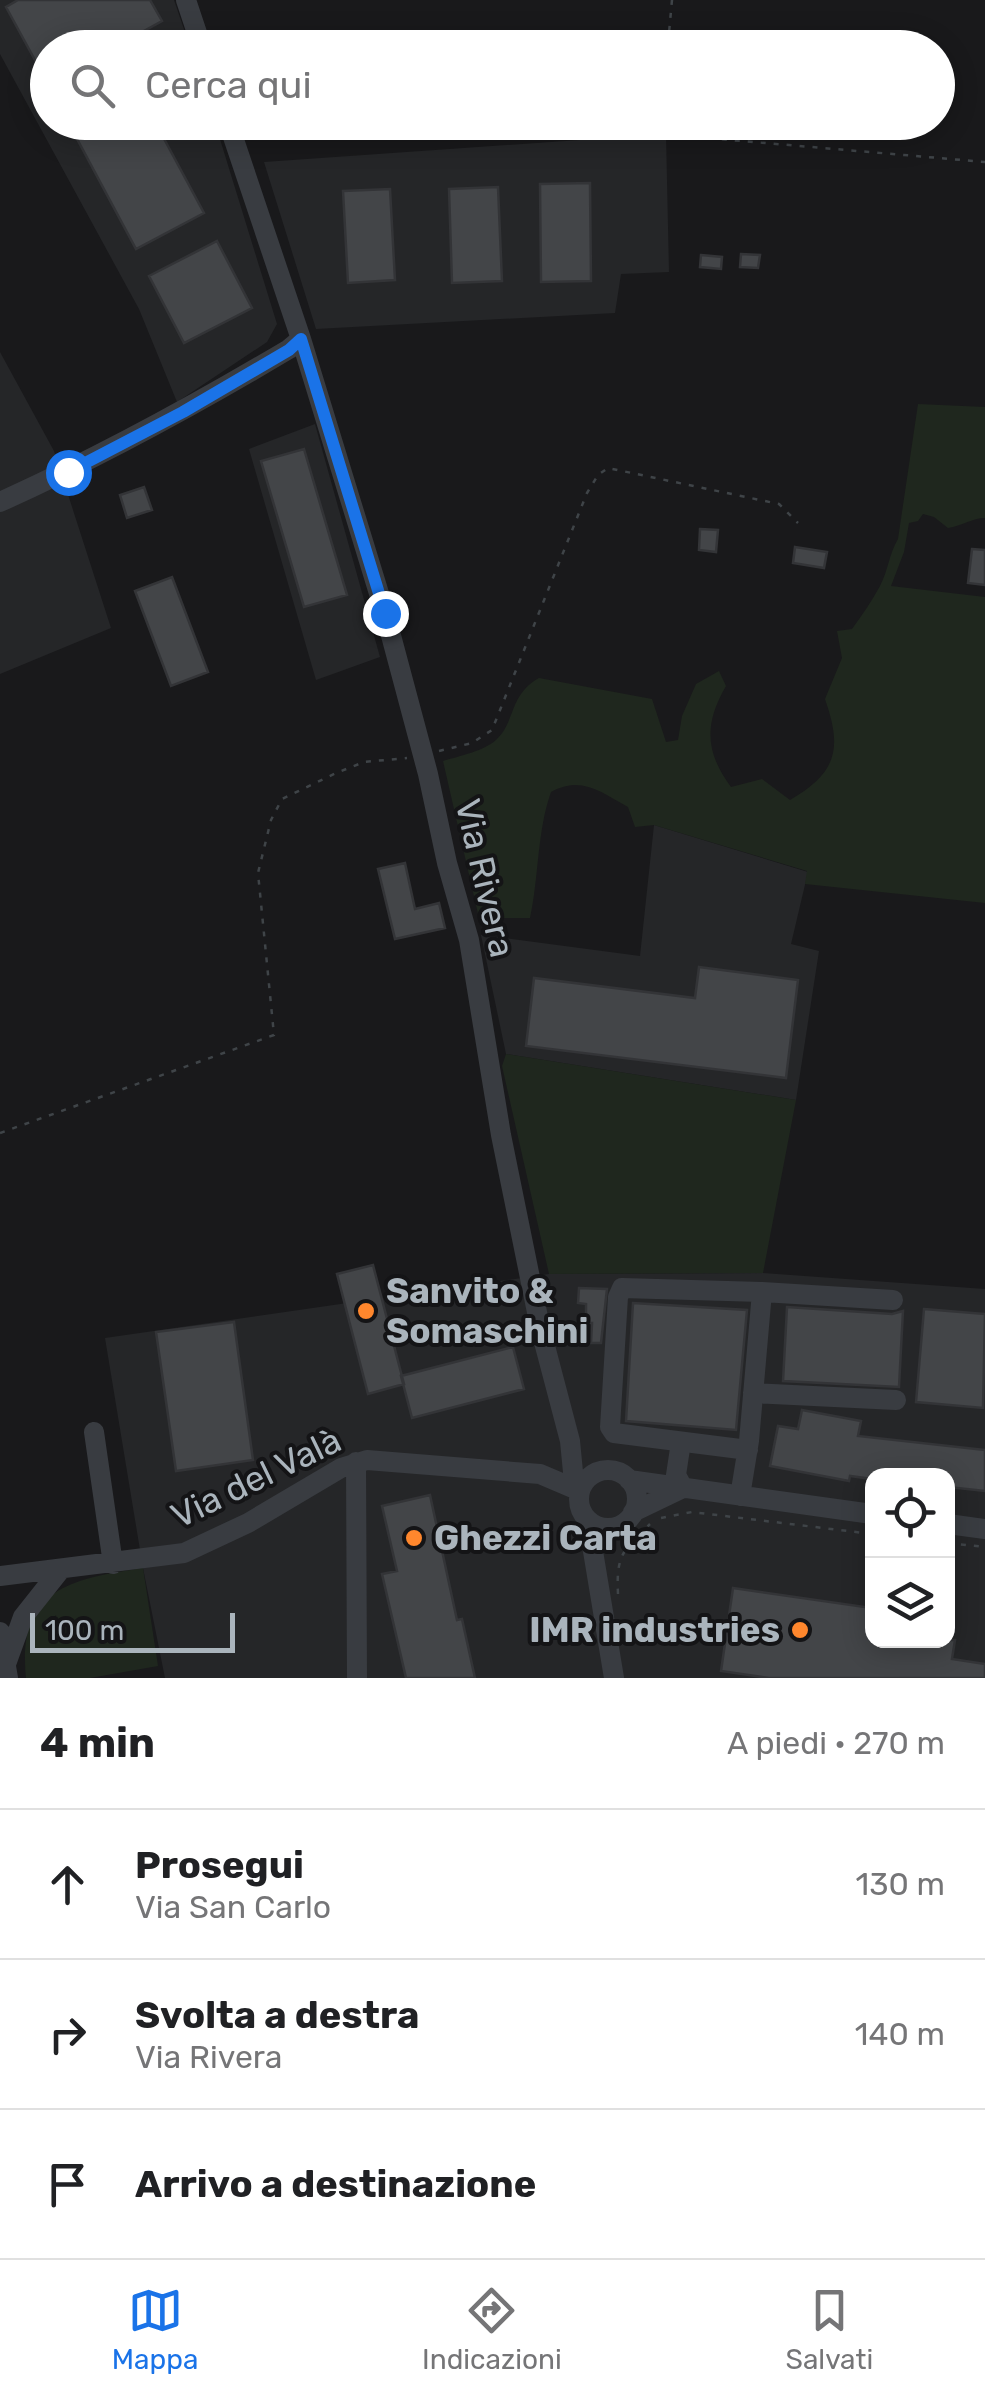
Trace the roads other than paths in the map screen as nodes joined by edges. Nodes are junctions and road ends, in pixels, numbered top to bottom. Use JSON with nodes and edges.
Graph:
{"nodes":[{"id":1,"x":186,"y":0,"type":"edge"},
{"id":2,"x":196,"y":30,"type":"edge"},
{"id":3,"x":234,"y":140,"type":"edge"},
{"id":4,"x":301,"y":339,"type":"junction"},
{"id":5,"x":0,"y":502,"type":"edge"},
{"id":6,"x":762,"y":1292,"type":"junction"},
{"id":7,"x":893,"y":1300,"type":"dead end"},
{"id":8,"x":753,"y":1392,"type":"junction"},
{"id":9,"x":896,"y":1400,"type":"dead end"},
{"id":10,"x":94,"y":1432,"type":"dead end"},
{"id":11,"x":681,"y":1442,"type":"junction"},
{"id":12,"x":570,"y":1445,"type":"junction"},
{"id":13,"x":748,"y":1450,"type":"junction"},
{"id":14,"x":356,"y":1462,"type":"junction"},
{"id":15,"x":604,"y":1470,"type":"junction"},
{"id":16,"x":540,"y":1474,"type":"junction"},
{"id":17,"x":629,"y":1480,"type":"junction"},
{"id":18,"x":682,"y":1488,"type":"junction"},
{"id":19,"x":581,"y":1489,"type":"junction"},
{"id":20,"x":740,"y":1496,"type":"junction"},
{"id":21,"x":865,"y":1513,"type":"edge"},
{"id":22,"x":626,"y":1519,"type":"junction"},
{"id":23,"x":588,"y":1521,"type":"junction"},
{"id":24,"x":955,"y":1525,"type":"edge"},
{"id":25,"x":985,"y":1530,"type":"edge"},
{"id":26,"x":113,"y":1564,"type":"junction"},
{"id":27,"x":596,"y":1566,"type":"junction"},
{"id":28,"x":61,"y":1569,"type":"junction"},
{"id":29,"x":0,"y":1576,"type":"edge"},
{"id":30,"x":0,"y":1632,"type":"edge"},
{"id":31,"x":7,"y":1671,"type":"edge"},
{"id":32,"x":358,"y":1678,"type":"edge"},
{"id":33,"x":614,"y":1678,"type":"edge"}],
"edges":[{"from":1,"to":2,"type":"street"},
{"from":3,"to":4,"type":"street","name":"Via Rivera"},
{"from":4,"to":5,"type":"street"},
{"from":4,"to":12,"type":"street","name":"Via Rivera"},
{"from":6,"to":7,"type":"street"},
{"from":6,"to":8,"type":"street"},
{"from":6,"to":11,"type":"street"},
{"from":8,"to":9,"type":"street"},
{"from":8,"to":13,"type":"street"},
{"from":10,"to":26,"type":"street"},
{"from":11,"to":13,"type":"street"},
{"from":11,"to":18,"type":"street"},
{"from":12,"to":15,"type":"street"},
{"from":12,"to":16,"type":"street"},
{"from":12,"to":19,"type":"street","name":"Via Rivera"},
{"from":13,"to":20,"type":"street"},
{"from":14,"to":16,"type":"street","name":"Via del Valà"},
{"from":14,"to":26,"type":"street","name":"Via del Valà"},
{"from":14,"to":32,"type":"street"},
{"from":15,"to":17,"type":"street"},
{"from":15,"to":19,"type":"street"},
{"from":16,"to":19,"type":"street","name":"Via del Valà"},
{"from":17,"to":18,"type":"street"},
{"from":17,"to":22,"type":"street"},
{"from":18,"to":20,"type":"street"},
{"from":18,"to":22,"type":"street"},
{"from":19,"to":23,"type":"street"},
{"from":20,"to":21,"type":"street"},
{"from":22,"to":23,"type":"street"},
{"from":22,"to":27,"type":"street"},
{"from":23,"to":27,"type":"street"},
{"from":24,"to":25,"type":"street"},
{"from":26,"to":28,"type":"street","name":"Via del Valà"},
{"from":27,"to":33,"type":"street"},
{"from":28,"to":29,"type":"street","name":"Via del Valà"},
{"from":28,"to":31,"type":"street"},
{"from":30,"to":31,"type":"street"}]}
